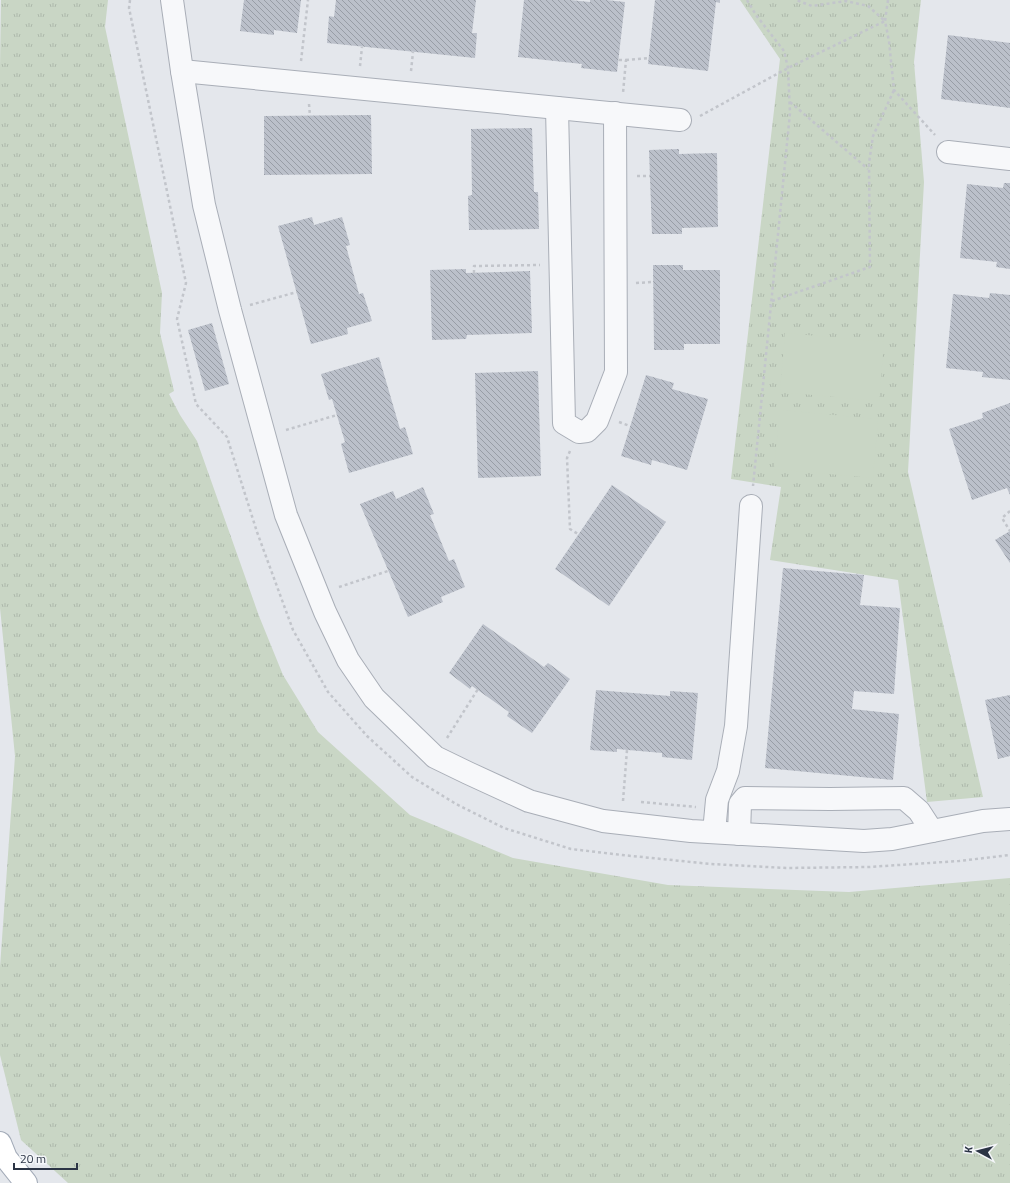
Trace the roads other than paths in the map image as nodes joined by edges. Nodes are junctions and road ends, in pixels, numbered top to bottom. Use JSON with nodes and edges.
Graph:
{"nodes":[{"id":1,"x":172,"y":0,"type":"edge"},
{"id":2,"x":182,"y":71,"type":"junction"},
{"id":3,"x":557,"y":108,"type":"junction"},
{"id":4,"x":618,"y":114,"type":"junction"},
{"id":5,"x":680,"y":120,"type":"road end"},
{"id":6,"x":948,"y":152,"type":"road end"},
{"id":7,"x":1010,"y":159,"type":"edge"},
{"id":8,"x":751,"y":506,"type":"road end"},
{"id":9,"x":1010,"y":819,"type":"edge"},
{"id":10,"x":932,"y":831,"type":"junction"},
{"id":11,"x":714,"y":832,"type":"junction"},
{"id":12,"x":739,"y":834,"type":"junction"},
{"id":13,"x":0,"y":1143,"type":"edge"},
{"id":14,"x":26,"y":1183,"type":"edge"}],
"edges":[{"from":1,"to":2,"type":"street"},
{"from":2,"to":3,"type":"street"},
{"from":2,"to":11,"type":"street"},
{"from":3,"to":4,"type":"street"},
{"from":3,"to":4,"type":"street"},
{"from":4,"to":5,"type":"street"},
{"from":6,"to":7,"type":"street"},
{"from":8,"to":11,"type":"street"},
{"from":9,"to":10,"type":"street"},
{"from":10,"to":12,"type":"street"},
{"from":10,"to":12,"type":"street"},
{"from":11,"to":12,"type":"street"},
{"from":13,"to":14,"type":"main road"}]}
